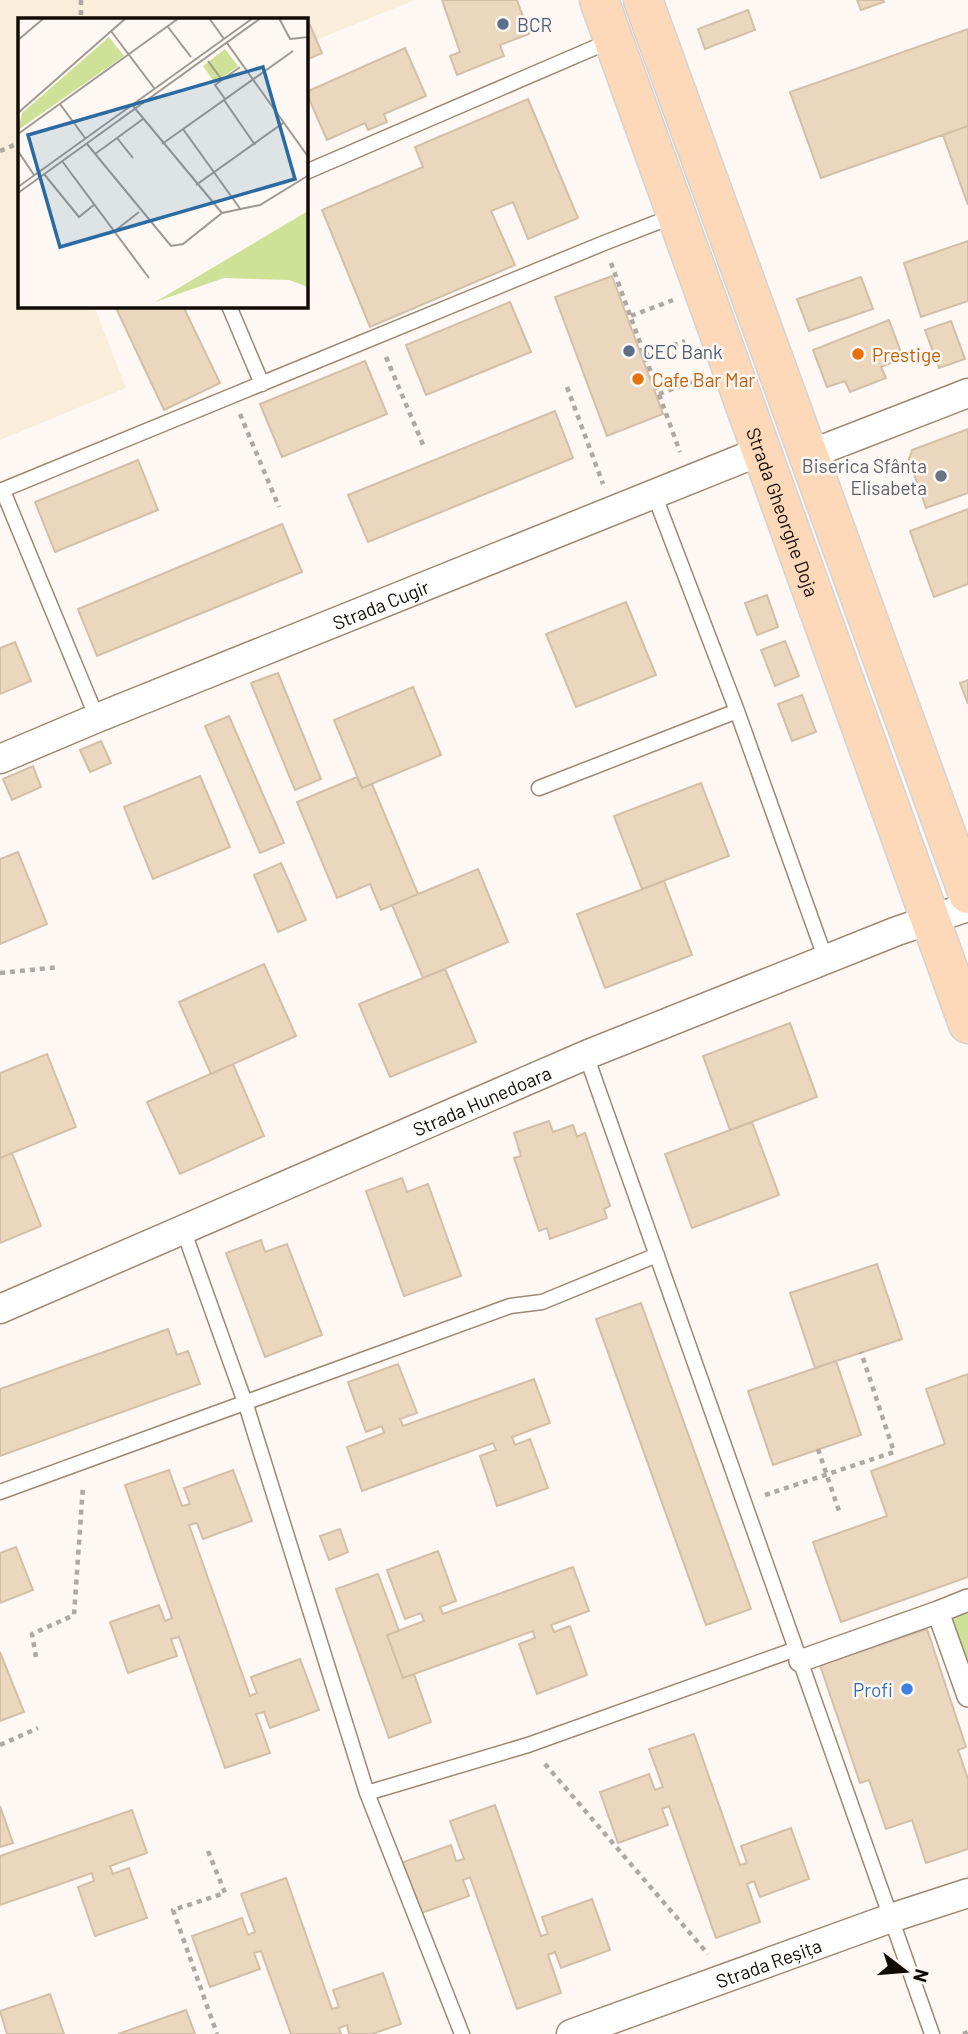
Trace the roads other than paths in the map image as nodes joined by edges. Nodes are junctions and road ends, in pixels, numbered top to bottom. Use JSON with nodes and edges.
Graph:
{"nodes":[{"id":1,"x":599,"y":0,"type":"edge"},
{"id":2,"x":643,"y":0,"type":"edge"},
{"id":3,"x":614,"y":39,"type":"junction"},
{"id":4,"x":308,"y":171,"type":"edge"},
{"id":5,"x":677,"y":215,"type":"junction"},
{"id":6,"x":230,"y":308,"type":"edge"},
{"id":7,"x":262,"y":384,"type":"junction"},
{"id":8,"x":968,"y":393,"type":"edge"},
{"id":9,"x":761,"y":451,"type":"junction"},
{"id":10,"x":807,"y":455,"type":"junction"},
{"id":11,"x":2,"y":491,"type":"edge"},
{"id":12,"x":654,"y":494,"type":"junction"},
{"id":13,"x":737,"y":711,"type":"junction"},
{"id":14,"x":97,"y":718,"type":"junction"},
{"id":15,"x":0,"y":759,"type":"edge"},
{"id":16,"x":539,"y":788,"type":"dead end"},
{"id":17,"x":968,"y":894,"type":"edge"},
{"id":18,"x":968,"y":907,"type":"edge"},
{"id":19,"x":930,"y":919,"type":"junction"},
{"id":20,"x":826,"y":960,"type":"junction"},
{"id":21,"x":968,"y":1024,"type":"edge"},
{"id":22,"x":586,"y":1055,"type":"junction"},
{"id":23,"x":183,"y":1229,"type":"junction"},
{"id":24,"x":657,"y":1255,"type":"junction"},
{"id":25,"x":0,"y":1309,"type":"edge"},
{"id":26,"x":245,"y":1404,"type":"junction"},
{"id":27,"x":0,"y":1492,"type":"edge"},
{"id":28,"x":968,"y":1600,"type":"edge"},
{"id":29,"x":938,"y":1612,"type":"junction"},
{"id":30,"x":798,"y":1655,"type":"junction"},
{"id":31,"x":964,"y":1673,"type":"edge"},
{"id":32,"x":968,"y":1696,"type":"edge"},
{"id":33,"x":367,"y":1793,"type":"junction"},
{"id":34,"x":968,"y":1893,"type":"edge"},
{"id":35,"x":891,"y":1918,"type":"junction"},
{"id":36,"x":462,"y":2034,"type":"edge"},
{"id":37,"x":571,"y":2034,"type":"edge"},
{"id":38,"x":932,"y":2034,"type":"edge"}],
"edges":[{"from":1,"to":3,"type":"main road","name":"Strada Gheorghe Doja"},
{"from":2,"to":10,"type":"main road"},
{"from":3,"to":4,"type":"lane"},
{"from":3,"to":5,"type":"main road","name":"Strada Gheorghe Doja"},
{"from":5,"to":7,"type":"lane"},
{"from":5,"to":9,"type":"main road","name":"Strada Gheorghe Doja"},
{"from":6,"to":7,"type":"lane"},
{"from":7,"to":11,"type":"lane"},
{"from":8,"to":10,"type":"street"},
{"from":9,"to":12,"type":"street","name":"Strada Cugir"},
{"from":9,"to":19,"type":"main road","name":"Strada Gheorghe Doja"},
{"from":10,"to":17,"type":"main road"},
{"from":11,"to":14,"type":"lane"},
{"from":12,"to":13,"type":"lane"},
{"from":12,"to":14,"type":"street","name":"Strada Cugir"},
{"from":13,"to":16,"type":"lane"},
{"from":13,"to":20,"type":"lane"},
{"from":14,"to":15,"type":"street","name":"Strada Cugir"},
{"from":18,"to":19,"type":"street","name":"Strada Hunedoara"},
{"from":19,"to":20,"type":"street","name":"Strada Hunedoara"},
{"from":19,"to":21,"type":"main road","name":"Strada Gheorghe Doja"},
{"from":20,"to":22,"type":"street","name":"Strada Hunedoara"},
{"from":22,"to":23,"type":"street","name":"Strada Hunedoara"},
{"from":22,"to":24,"type":"lane"},
{"from":23,"to":25,"type":"street","name":"Strada Hunedoara"},
{"from":23,"to":26,"type":"lane"},
{"from":24,"to":26,"type":"lane"},
{"from":24,"to":30,"type":"lane"},
{"from":26,"to":27,"type":"lane"},
{"from":26,"to":33,"type":"lane"},
{"from":28,"to":29,"type":"street"},
{"from":29,"to":30,"type":"street"},
{"from":29,"to":31,"type":"street"},
{"from":30,"to":33,"type":"lane"},
{"from":30,"to":35,"type":"lane"},
{"from":31,"to":32,"type":"street"},
{"from":33,"to":36,"type":"lane"},
{"from":34,"to":35,"type":"street","name":"Strada Reșița"},
{"from":35,"to":37,"type":"street","name":"Strada Reșița"},
{"from":35,"to":38,"type":"lane"}]}
